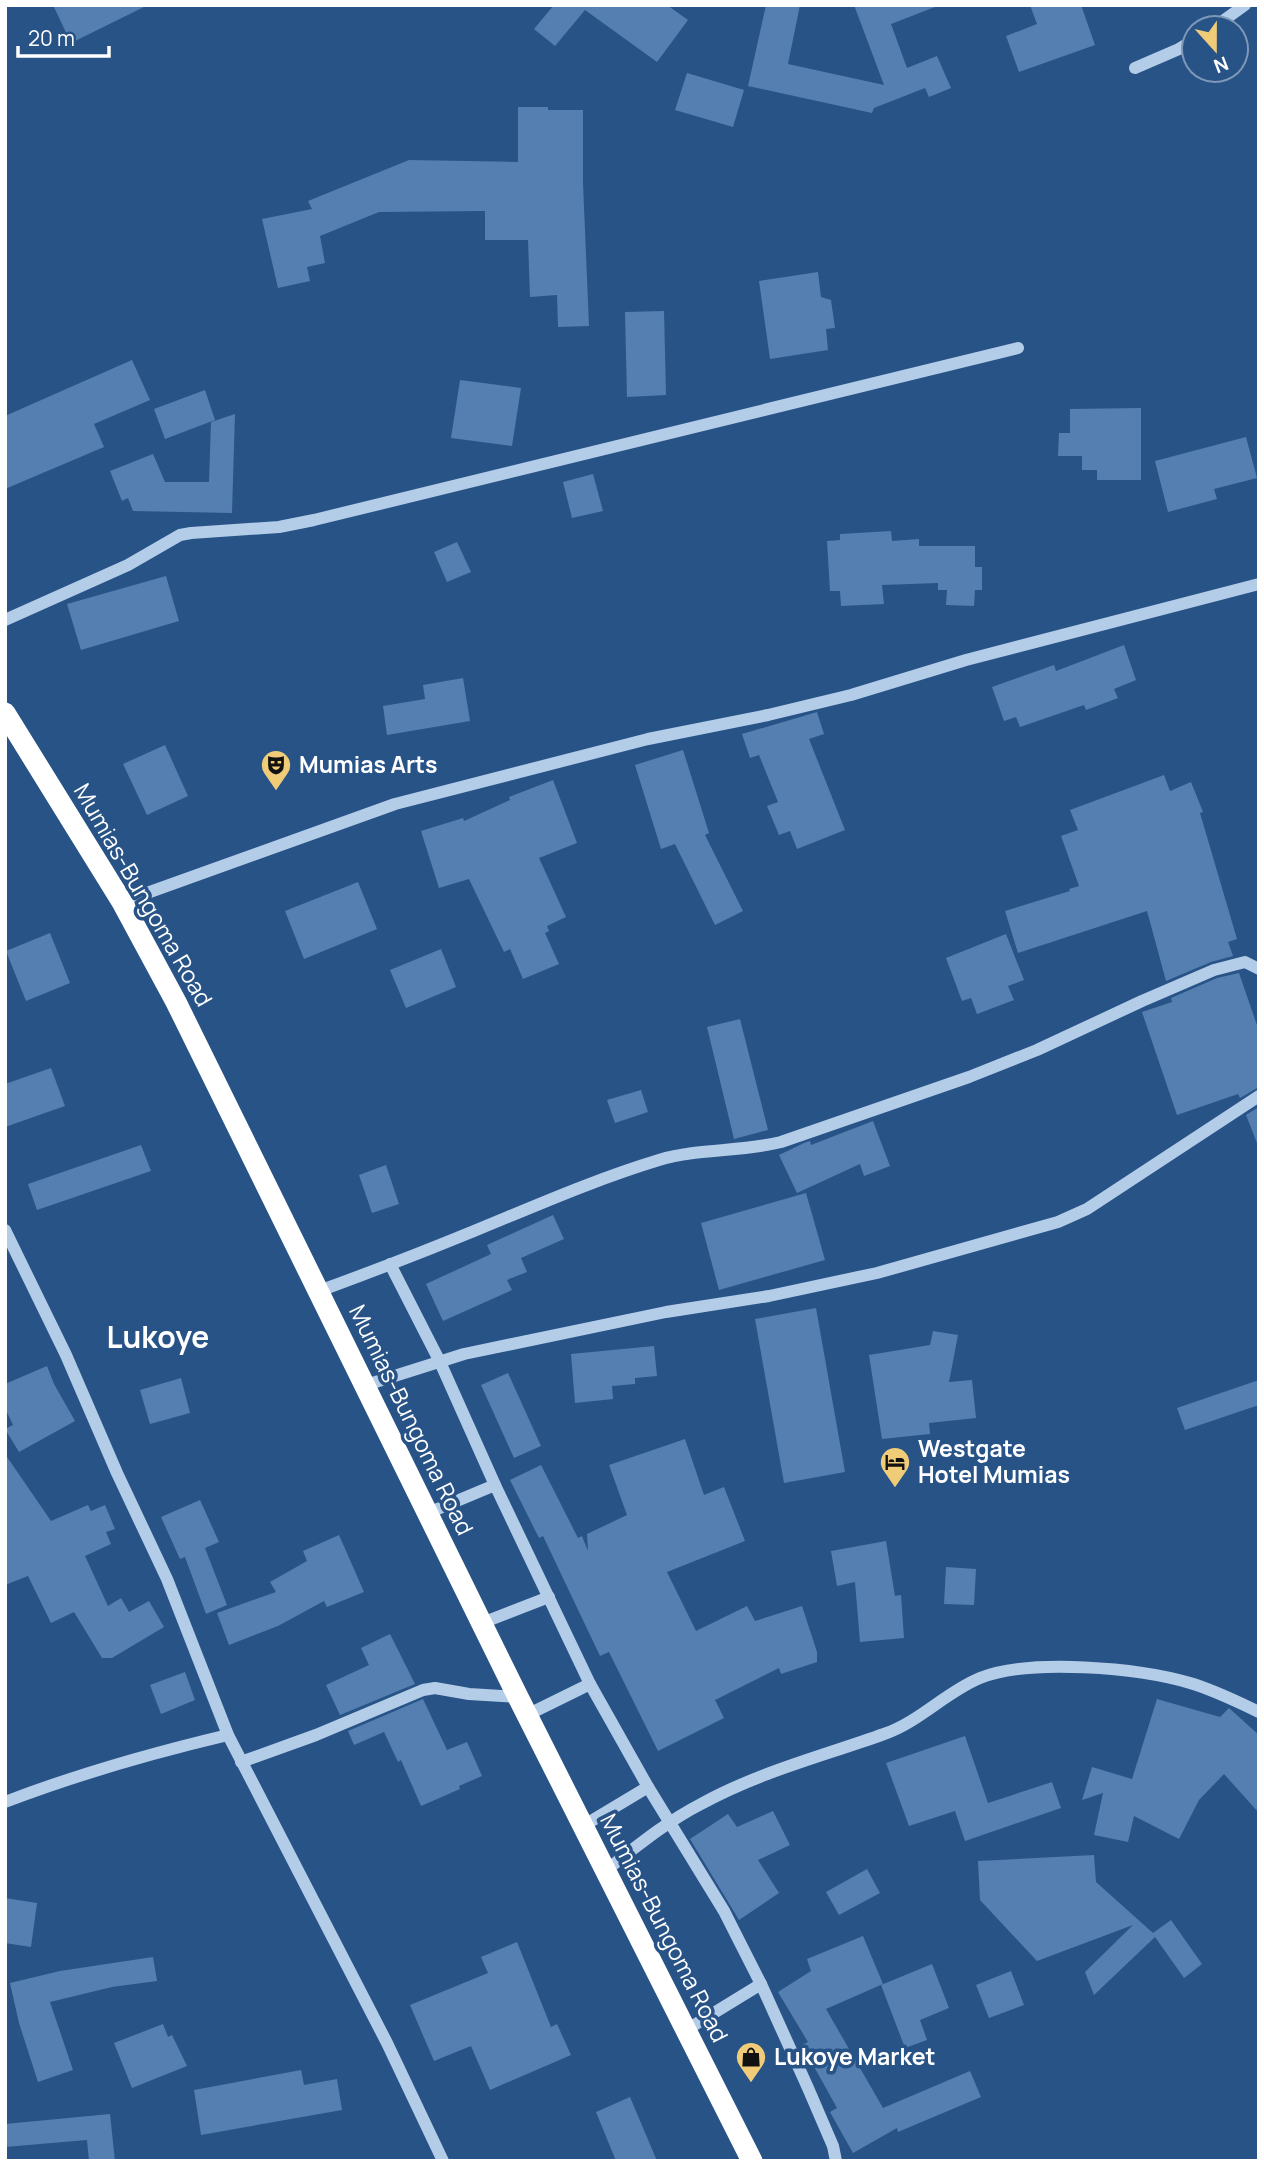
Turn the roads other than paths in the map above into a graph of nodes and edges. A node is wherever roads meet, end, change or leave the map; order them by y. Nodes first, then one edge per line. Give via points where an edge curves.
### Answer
1 (1180, 49) edge
2 (1135, 68) dead end
3 (1018, 348) dead end
4 (1259, 584) edge
5 (5, 620) edge
6 (5, 713) edge
7 (122, 902) junction
8 (1259, 969) edge
9 (1259, 1096) edge
10 (5, 1230) edge
11 (390, 1264) junction
12 (319, 1291) junction
13 (440, 1362) junction
14 (366, 1385) junction
15 (495, 1485) junction
16 (428, 1513) junction
17 (549, 1597) junction
18 (482, 1623) junction
19 (590, 1684) junction
20 (523, 1706) junction
21 (1259, 1712) edge
22 (228, 1735) junction
23 (241, 1762) junction
24 (648, 1787) junction
25 (5, 1802) edge
26 (669, 1823) junction
27 (583, 1826) junction
28 (605, 1871) junction
29 (761, 1984) junction
30 (686, 2030) junction
31 (443, 2161) edge
32 (752, 2161) edge
33 (836, 2161) edge

1 - 2 street
3 - 5 street via 314,520 191,533
4 - 7 street via 966,660 851,695 648,739 395,804
6 - 7 highway, Mumias-Bungoma Road
7 - 12 highway, Mumias-Bungoma Road
8 - 11 street via 1245,962 1214,970 969,1077 781,1142 662,1159
9 - 13 street via 1087,1209 1058,1222 877,1273 640,1317
10 - 22 street via 167,1579
11 - 12 street
11 - 13 street
12 - 14 highway, Mumias-Bungoma Road
13 - 14 street
13 - 15 street
14 - 16 highway, Mumias-Bungoma Road
15 - 16 street
15 - 17 street
16 - 18 highway, Mumias-Bungoma Road
17 - 18 street
17 - 19 street
18 - 20 highway, Mumias-Bungoma Road
19 - 20 street
19 - 24 street
20 - 23 street via 435,1688 423,1690
20 - 27 highway, Mumias-Bungoma Road
21 - 26 street via 1190,1683 1151,1674 1036,1667 1005,1671 957,1690 889,1732 754,1779
22 - 23 street
22 - 25 street via 151,1753
23 - 31 street
24 - 26 street
24 - 27 street
26 - 28 street
26 - 29 street
27 - 28 highway, Mumias-Bungoma Road
28 - 30 highway, Mumias-Bungoma Road
29 - 30 street
29 - 33 street
30 - 32 highway, Mumias-Bungoma Road

